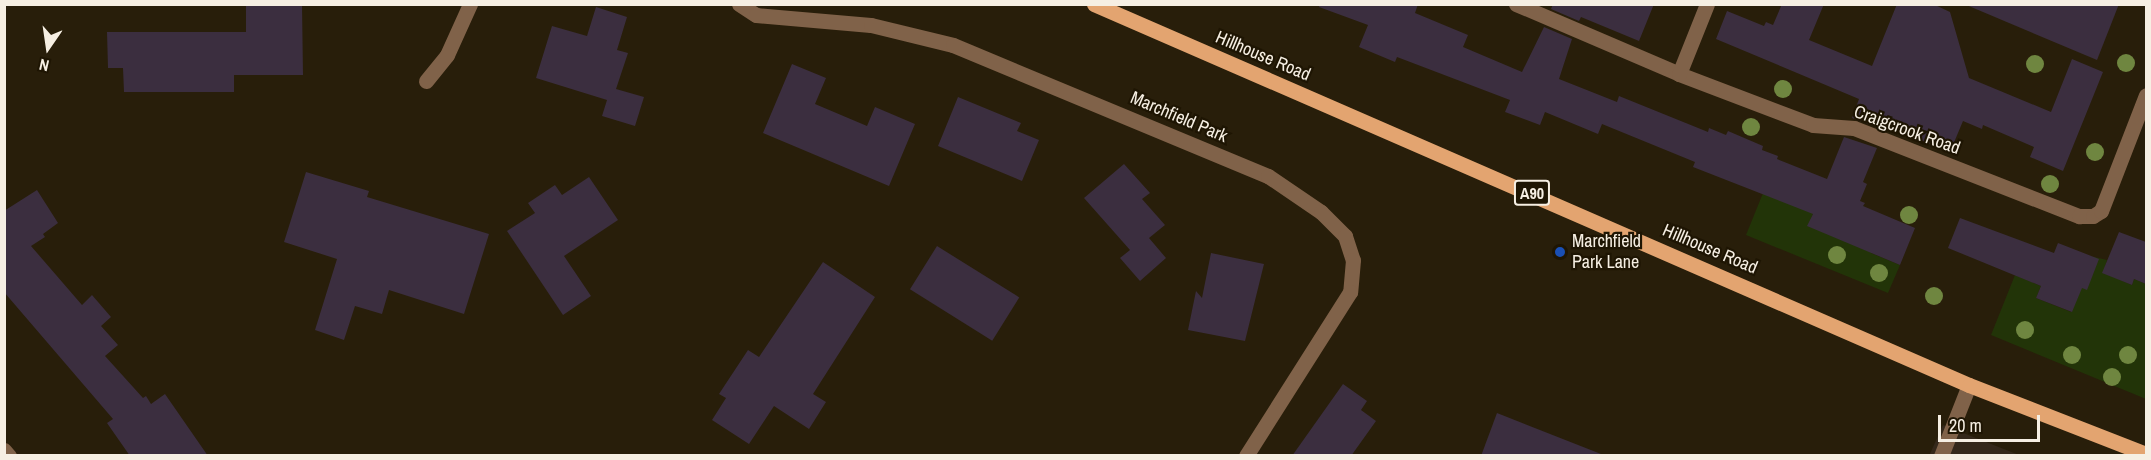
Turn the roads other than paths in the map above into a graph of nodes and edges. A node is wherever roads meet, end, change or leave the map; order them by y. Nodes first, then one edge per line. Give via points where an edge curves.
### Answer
1 (470, 4) edge
2 (739, 4) edge
3 (1094, 4) edge
4 (1516, 4) edge
5 (1707, 4) edge
6 (1679, 74) junction
7 (426, 81) dead end
8 (2146, 95) edge
9 (1969, 385) junction
10 (4, 450) edge
11 (2146, 454) edge
12 (9, 456) edge
13 (1246, 456) edge
14 (1941, 456) edge

1 - 7 street via 447,55
2 - 13 street, Marchfield Park via 756,15 871,25 953,45 1268,176 1321,212 1345,236 1353,260 1350,292
3 - 9 main road, Hillhouse Road / A90
4 - 6 street, Craigcrook Road
5 - 6 street
6 - 8 street, Craigcrook Road via 1813,125 1854,128 2084,217 2101,211
9 - 11 main road, Hillhouse Road / A90
9 - 14 street
10 - 12 street

